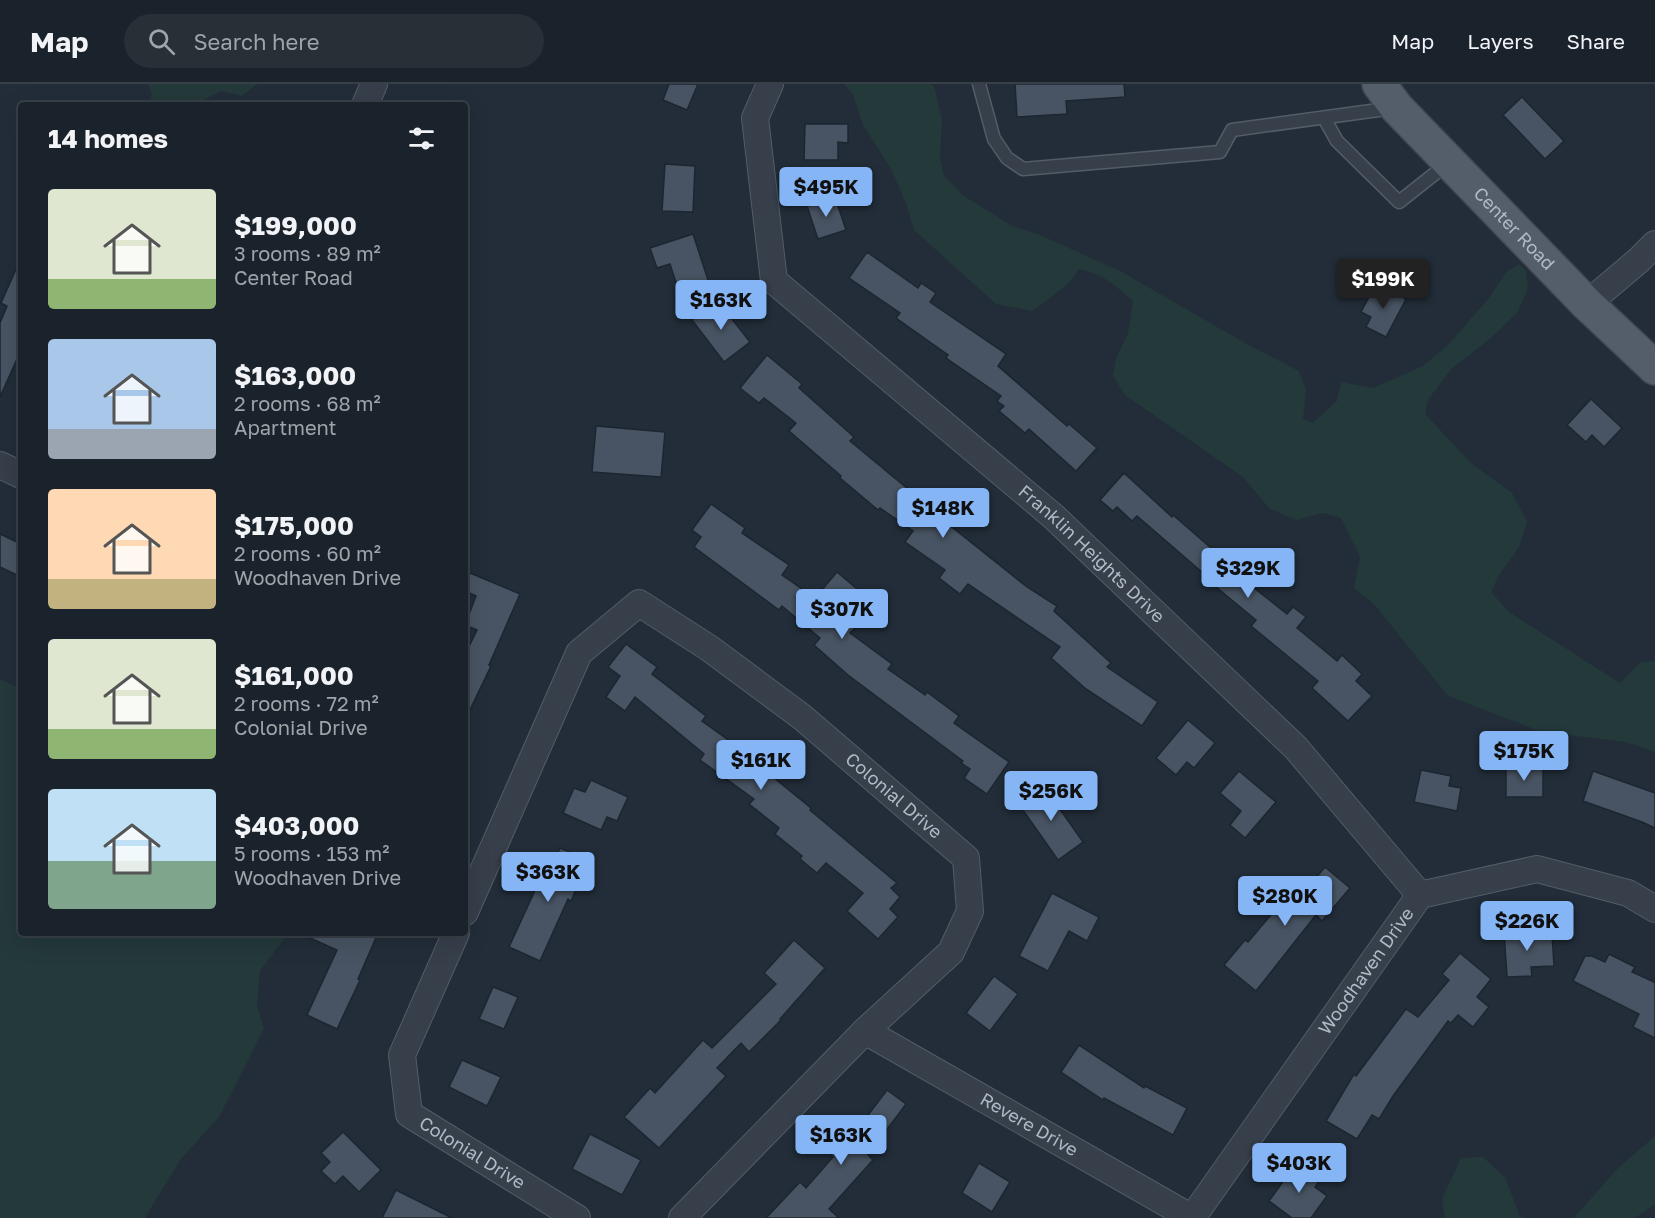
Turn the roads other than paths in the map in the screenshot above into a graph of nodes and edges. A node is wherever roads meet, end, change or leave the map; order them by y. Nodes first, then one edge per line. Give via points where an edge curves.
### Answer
1 (374, 84) edge
2 (770, 84) edge
3 (979, 84) edge
4 (1388, 96) edge
5 (366, 102) edge
6 (1324, 118) junction
7 (1449, 162) junction
8 (1655, 244) edge
9 (1587, 304) junction
10 (1655, 368) edge
11 (0, 465) edge
12 (18, 474) edge
13 (1420, 895) junction
14 (468, 905) edge
15 (1655, 909) edge
16 (455, 936) edge
17 (865, 1031) junction
18 (577, 1218) edge
19 (682, 1218) edge
20 (1192, 1218) edge

1 - 5 street
2 - 13 street, Franklin Heights Drive via 755,118 774,280 1063,525 1296,748
3 - 6 lane via 994,139 1007,158 1023,169 1220,152 1232,130
4 - 6 lane
4 - 7 main road, Center Road
6 - 7 lane via 1337,141 1399,202
7 - 9 main road, Center Road
8 - 9 street
9 - 10 main road, Center Road
11 - 12 street
13 - 15 street, Woodhaven Drive via 1537,869 1628,893
13 - 20 street, Woodhaven Drive
14 - 17 street, Colonial Drive via 579,653 639,603 710,648 802,717 966,858 970,911 951,952
16 - 18 street, Colonial Drive via 402,1054 409,1114
17 - 19 street, Colonial Drive
17 - 20 street, Revere Drive

